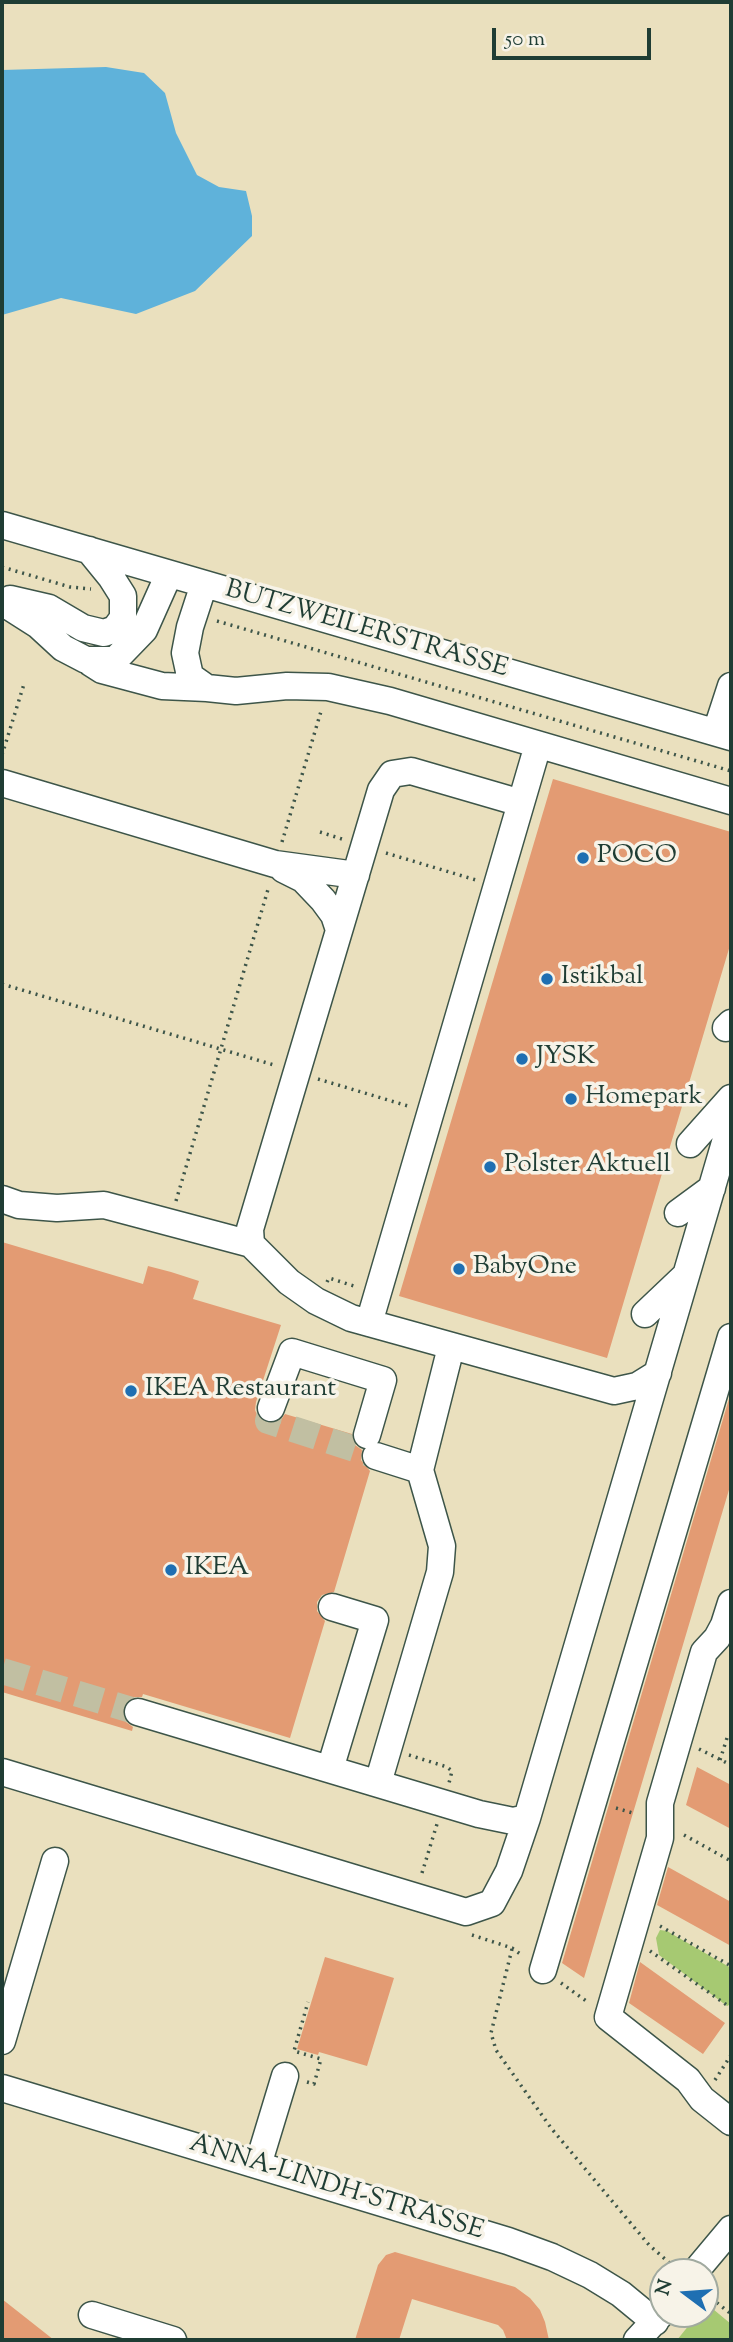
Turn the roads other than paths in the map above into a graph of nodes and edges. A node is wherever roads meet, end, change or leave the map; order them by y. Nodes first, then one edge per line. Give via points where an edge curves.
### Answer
1 (2, 524) edge
2 (89, 550) junction
3 (169, 574) junction
4 (204, 584) junction
5 (2, 599) edge
6 (86, 660) junction
7 (731, 686) edge
8 (207, 688) junction
9 (723, 735) edge
10 (538, 745) junction
11 (14, 787) edge
12 (731, 801) edge
13 (521, 803) junction
14 (275, 864) junction
15 (356, 875) junction
16 (339, 930) junction
17 (731, 1098) edge
18 (731, 1122) edge
19 (690, 1144) dead end
20 (712, 1188) junction
21 (2, 1199) edge
22 (678, 1213) dead end
23 (251, 1244) junction
24 (687, 1275) junction
25 (645, 1314) dead end
26 (369, 1323) junction
27 (731, 1337) edge
28 (451, 1347) junction
29 (658, 1373) junction
30 (614, 1391) junction
31 (271, 1408) dead end
32 (634, 1455) junction
33 (420, 1470) junction
34 (731, 1603) edge
35 (332, 1607) dead end
36 (138, 1712) tunnel mouth
37 (330, 1769) junction
38 (2, 1772) edge
39 (377, 1783) junction
40 (527, 1818) junction
41 (55, 1861) dead end
42 (542, 1970) road end
43 (2, 2041) edge
44 (285, 2076) road end
45 (2, 2088) edge
46 (731, 2122) edge
47 (258, 2165) junction
48 (731, 2229) edge
49 (707, 2258) edge
50 (92, 2315) dead end
51 (649, 2323) edge
52 (129, 2334) edge
53 (173, 2340) edge

1 - 2 street, BUTZWEILERSTRASSE
2 - 3 street, BUTZWEILERSTRASSE
2 - 5 street via 123,596 123,618 115,629 104,633 83,628 49,608
3 - 4 street, BUTZWEILERSTRASSE
3 - 6 street via 144,630 116,660
4 - 8 street via 184,653 190,676
4 - 9 street, BUTZWEILERSTRASSE
5 - 6 street via 63,648
6 - 8 street via 102,670 162,685
7 - 9 street
8 - 10 street via 328,687
10 - 12 street
10 - 13 street
11 - 14 street
13 - 15 street via 411,771 392,774 381,790
13 - 26 street
14 - 15 street
14 - 16 street via 303,879 334,915
15 - 16 street
16 - 23 street via 250,1229
17 - 19 street
18 - 20 street
20 - 22 street
20 - 24 street
21 - 23 street via 57,1208 104,1205
23 - 26 street via 289,1282 316,1301
24 - 25 street
24 - 29 street
26 - 28 street
27 - 42 street
28 - 30 street
28 - 33 street
29 - 30 street via 637,1387
29 - 32 street
30 - 32 street via 632,1416
31 - 33 street via 292,1352 383,1380 372,1446
32 - 40 street
33 - 39 street via 442,1546 440,1572
34 - 46 street via 717,1638 704,1652 676,1745 660,1803 660,1838 643,1938 608,2017 688,2080 702,2099
35 - 37 street via 375,1620
36 - 37 street
37 - 39 street
38 - 40 street via 466,1912 492,1903 509,1871
39 - 40 street via 479,1814 513,1821
41 - 43 street
44 - 47 street
45 - 47 street, ANNA-LINDH-STRASSE
47 - 51 street, ANNA-LINDH-STRASSE via 552,2257 621,2294
48 - 49 street
50 - 52 street
52 - 53 street

